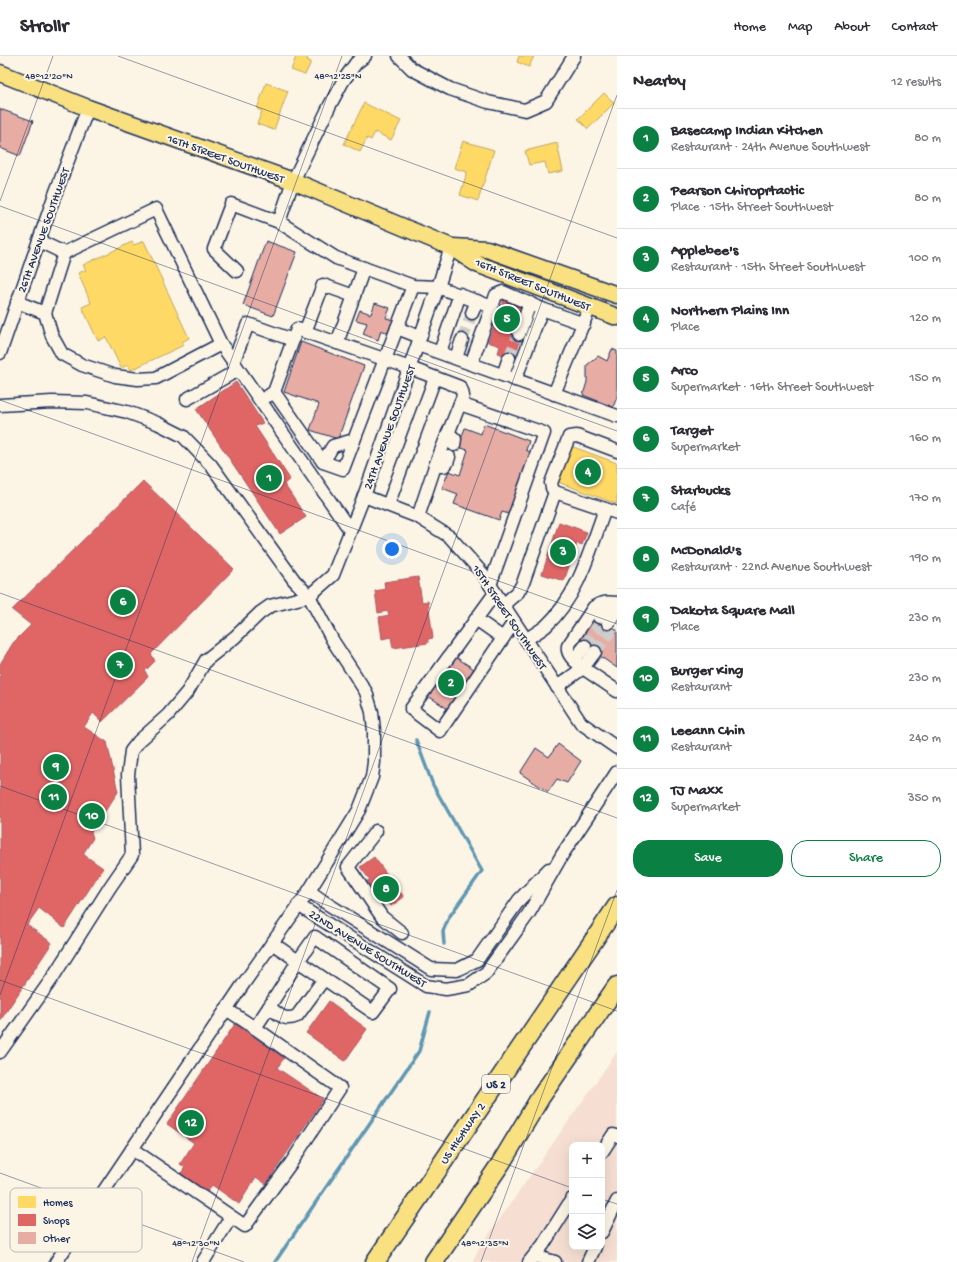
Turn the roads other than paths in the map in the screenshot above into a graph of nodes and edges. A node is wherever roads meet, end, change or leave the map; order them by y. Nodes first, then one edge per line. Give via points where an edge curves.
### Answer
1 (365, 56) edge
2 (399, 56) edge
3 (574, 56) edge
4 (0, 73) edge
5 (88, 108) junction
6 (293, 182) junction
7 (279, 222) junction
8 (39, 241) junction
9 (451, 247) junction
10 (64, 253) junction
11 (364, 268) junction
12 (237, 271) dead end
13 (413, 286) junction
14 (438, 287) junction
15 (460, 294) junction
16 (617, 295) edge
17 (354, 296) junction
18 (477, 300) junction
19 (17, 302) junction
20 (530, 303) junction
21 (492, 306) junction
22 (590, 307) junction
23 (542, 309) junction
24 (45, 313) junction
25 (472, 313) tunnel mouth
26 (617, 317) edge
27 (584, 324) junction
28 (397, 328) junction
29 (305, 332) junction
30 (519, 334) tunnel mouth
31 (293, 340) junction
32 (462, 340) tunnel mouth
33 (419, 341) junction
34 (337, 343) junction
35 (221, 344) junction
36 (440, 352) junction
37 (0, 353) edge
38 (456, 358) junction
39 (509, 358) tunnel mouth
40 (385, 360) junction
41 (471, 364) junction
42 (236, 366) junction
43 (410, 368) junction
44 (503, 375) junction
45 (435, 378) junction
46 (515, 380) junction
47 (274, 392) junction
48 (554, 394) junction
49 (187, 399) dead end
50 (261, 403) junction
51 (460, 404) junction
52 (0, 405) edge
53 (617, 416) edge
54 (448, 433) junction
55 (354, 440) junction
56 (454, 445) dead end
57 (617, 451) edge
58 (449, 457) dead end
59 (323, 462) junction
60 (435, 466) junction
61 (555, 492) junction
62 (364, 496) junction
63 (388, 505) junction
64 (605, 509) junction
65 (617, 513) edge
66 (418, 517) junction
67 (350, 530) junction
68 (492, 589) junction
69 (309, 596) junction
70 (617, 603) edge
71 (503, 605) junction
72 (617, 609) edge
73 (476, 619) junction
74 (608, 621) tunnel mouth
75 (514, 622) junction
76 (503, 638) junction
77 (526, 640) junction
78 (576, 662) junction
79 (557, 688) junction
80 (617, 692) edge
81 (617, 748) edge
82 (617, 772) edge
83 (376, 831) dead end
84 (562, 855) junction
85 (309, 891) junction
86 (298, 905) junction
87 (617, 906) edge
88 (402, 933) dead end
89 (272, 943) junction
90 (298, 961) junction
91 (324, 979) junction
92 (617, 986) edge
93 (617, 1005) edge
94 (269, 1007) junction
95 (226, 1009) junction
96 (255, 1028) junction
97 (0, 1052) edge
98 (540, 1098) junction
99 (616, 1134) edge
100 (605, 1148) edge
101 (132, 1149) junction
102 (106, 1188) edge
103 (617, 1202) edge
104 (569, 1204) edge
105 (232, 1218) junction
106 (605, 1226) edge
107 (594, 1250) edge
108 (63, 1252) edge
109 (532, 1259) edge
110 (56, 1262) edge
111 (203, 1262) edge
112 (375, 1262) edge
113 (434, 1262) edge
114 (555, 1262) edge
115 (588, 1262) edge

1 - 6 street via 356,63 343,81
2 - 3 street via 412,69 450,89 488,102 525,110 546,101
4 - 5 main road, 16TH STREET SOUTHWEST
5 - 6 main road, 16TH STREET SOUTHWEST
5 - 8 street, 26TH AVENUE SOUTHWEST
6 - 7 street
6 - 9 main road, 16TH STREET SOUTHWEST
7 - 11 street via 336,258
7 - 12 street via 231,204 214,249
8 - 10 street
8 - 19 street, 26TH AVENUE SOUTHWEST
9 - 14 street, 24TH AVENUE SOUTHWEST
9 - 16 main road, 16TH STREET SOUTHWEST via 487,249
9 - 22 main road, 16TH STREET SOUTHWEST via 477,264
10 - 24 street
10 - 35 street via 156,209
11 - 13 street
11 - 17 street
13 - 14 street
13 - 28 street
14 - 15 street
14 - 33 street, 24TH AVENUE SOUTHWEST
15 - 18 street
15 - 36 street
17 - 29 street via 323,285
17 - 34 street
18 - 21 street
18 - 25 street
19 - 24 street
19 - 37 street, 26TH AVENUE SOUTHWEST
20 - 21 street via 502,292 496,295
20 - 23 street
20 - 30 street
21 - 41 street
22 - 26 main road, 16TH STREET SOUTHWEST
22 - 27 street
23 - 27 street
23 - 46 street
24 - 35 street via 52,336 62,354 82,365 115,376 156,378
27 - 48 street
28 - 33 street
28 - 40 street
29 - 31 street via 297,329
29 - 34 street
31 - 42 street via 248,324
31 - 47 street
32 - 38 street
33 - 36 street
33 - 43 street, 24TH AVENUE SOUTHWEST
34 - 40 street
35 - 42 street
36 - 38 street
38 - 41 street
39 - 44 street
40 - 43 street
40 - 55 street
41 - 44 street
42 - 49 street
42 - 50 street
43 - 45 street
43 - 62 street, 24TH AVENUE SOUTHWEST
44 - 46 street
45 - 51 street via 460,387 463,396
45 - 63 street
46 - 48 street
47 - 50 street
47 - 59 street
48 - 53 street
50 - 67 street
51 - 54 street
51 - 68 street via 544,433
52 - 69 street via 87,403 157,422 183,436 211,465 294,580
54 - 56 street via 455,439
54 - 60 street
55 - 59 street via 333,446
55 - 59 street via 343,469
57 - 61 street via 577,436 569,437 551,483
58 - 60 street via 444,466
60 - 66 street
61 - 64 street
61 - 71 street via 523,583 518,592
62 - 63 street, 15TH STREET SOUTHWEST
62 - 67 street, 24TH AVENUE SOUTHWEST
63 - 66 street, 15TH STREET SOUTHWEST
64 - 65 street
64 - 77 street via 578,581 565,604 546,626
66 - 68 street, 15TH STREET SOUTHWEST via 450,537 482,573
67 - 69 street, 24TH AVENUE SOUTHWEST via 333,575
68 - 71 street, 15TH STREET SOUTHWEST
68 - 73 street
69 - 85 street via 333,641 366,692 372,712 374,762 372,776 359,810
69 - 97 street via 270,606 206,660 188,691 168,715 131,751 128,776 132,855 51,980
70 - 78 street via 601,603 594,607 568,646 568,654
71 - 75 street, 15TH STREET SOUTHWEST
72 - 74 street
73 - 76 street
73 - 76 street via 411,709 440,731
75 - 76 street
75 - 77 street, 15TH STREET SOUTHWEST
77 - 79 street, 15TH STREET SOUTHWEST
78 - 78 street via 588,647
78 - 79 street
78 - 80 street
79 - 81 street, 15TH STREET SOUTHWEST via 581,723
82 - 84 street, 22ND AVENUE SOUTHWEST
83 - 88 street via 348,867 382,917
84 - 85 street, 22ND AVENUE SOUTHWEST via 519,900 477,960 457,970 431,969
84 - 86 street, 22ND AVENUE SOUTHWEST via 529,913 495,961 486,973 469,984 446,988 426,986
85 - 86 street
86 - 89 street
87 - 112 highway, US HIGHWAY 2 / US 2
89 - 90 street
89 - 95 street
90 - 91 street
90 - 91 street via 315,937 390,989 373,1012
90 - 94 street
91 - 94 street via 297,1016 291,1019 284,1018
92 - 98 highway
93 - 98 highway
94 - 96 street
95 - 96 street
95 - 101 street
96 - 105 street via 340,1088 291,1163 245,1226
98 - 113 highway via 501,1163
99 - 100 street
101 - 102 street
101 - 105 street
103 - 106 street
104 - 109 street
105 - 111 street
107 - 115 street
108 - 110 street
109 - 114 street

